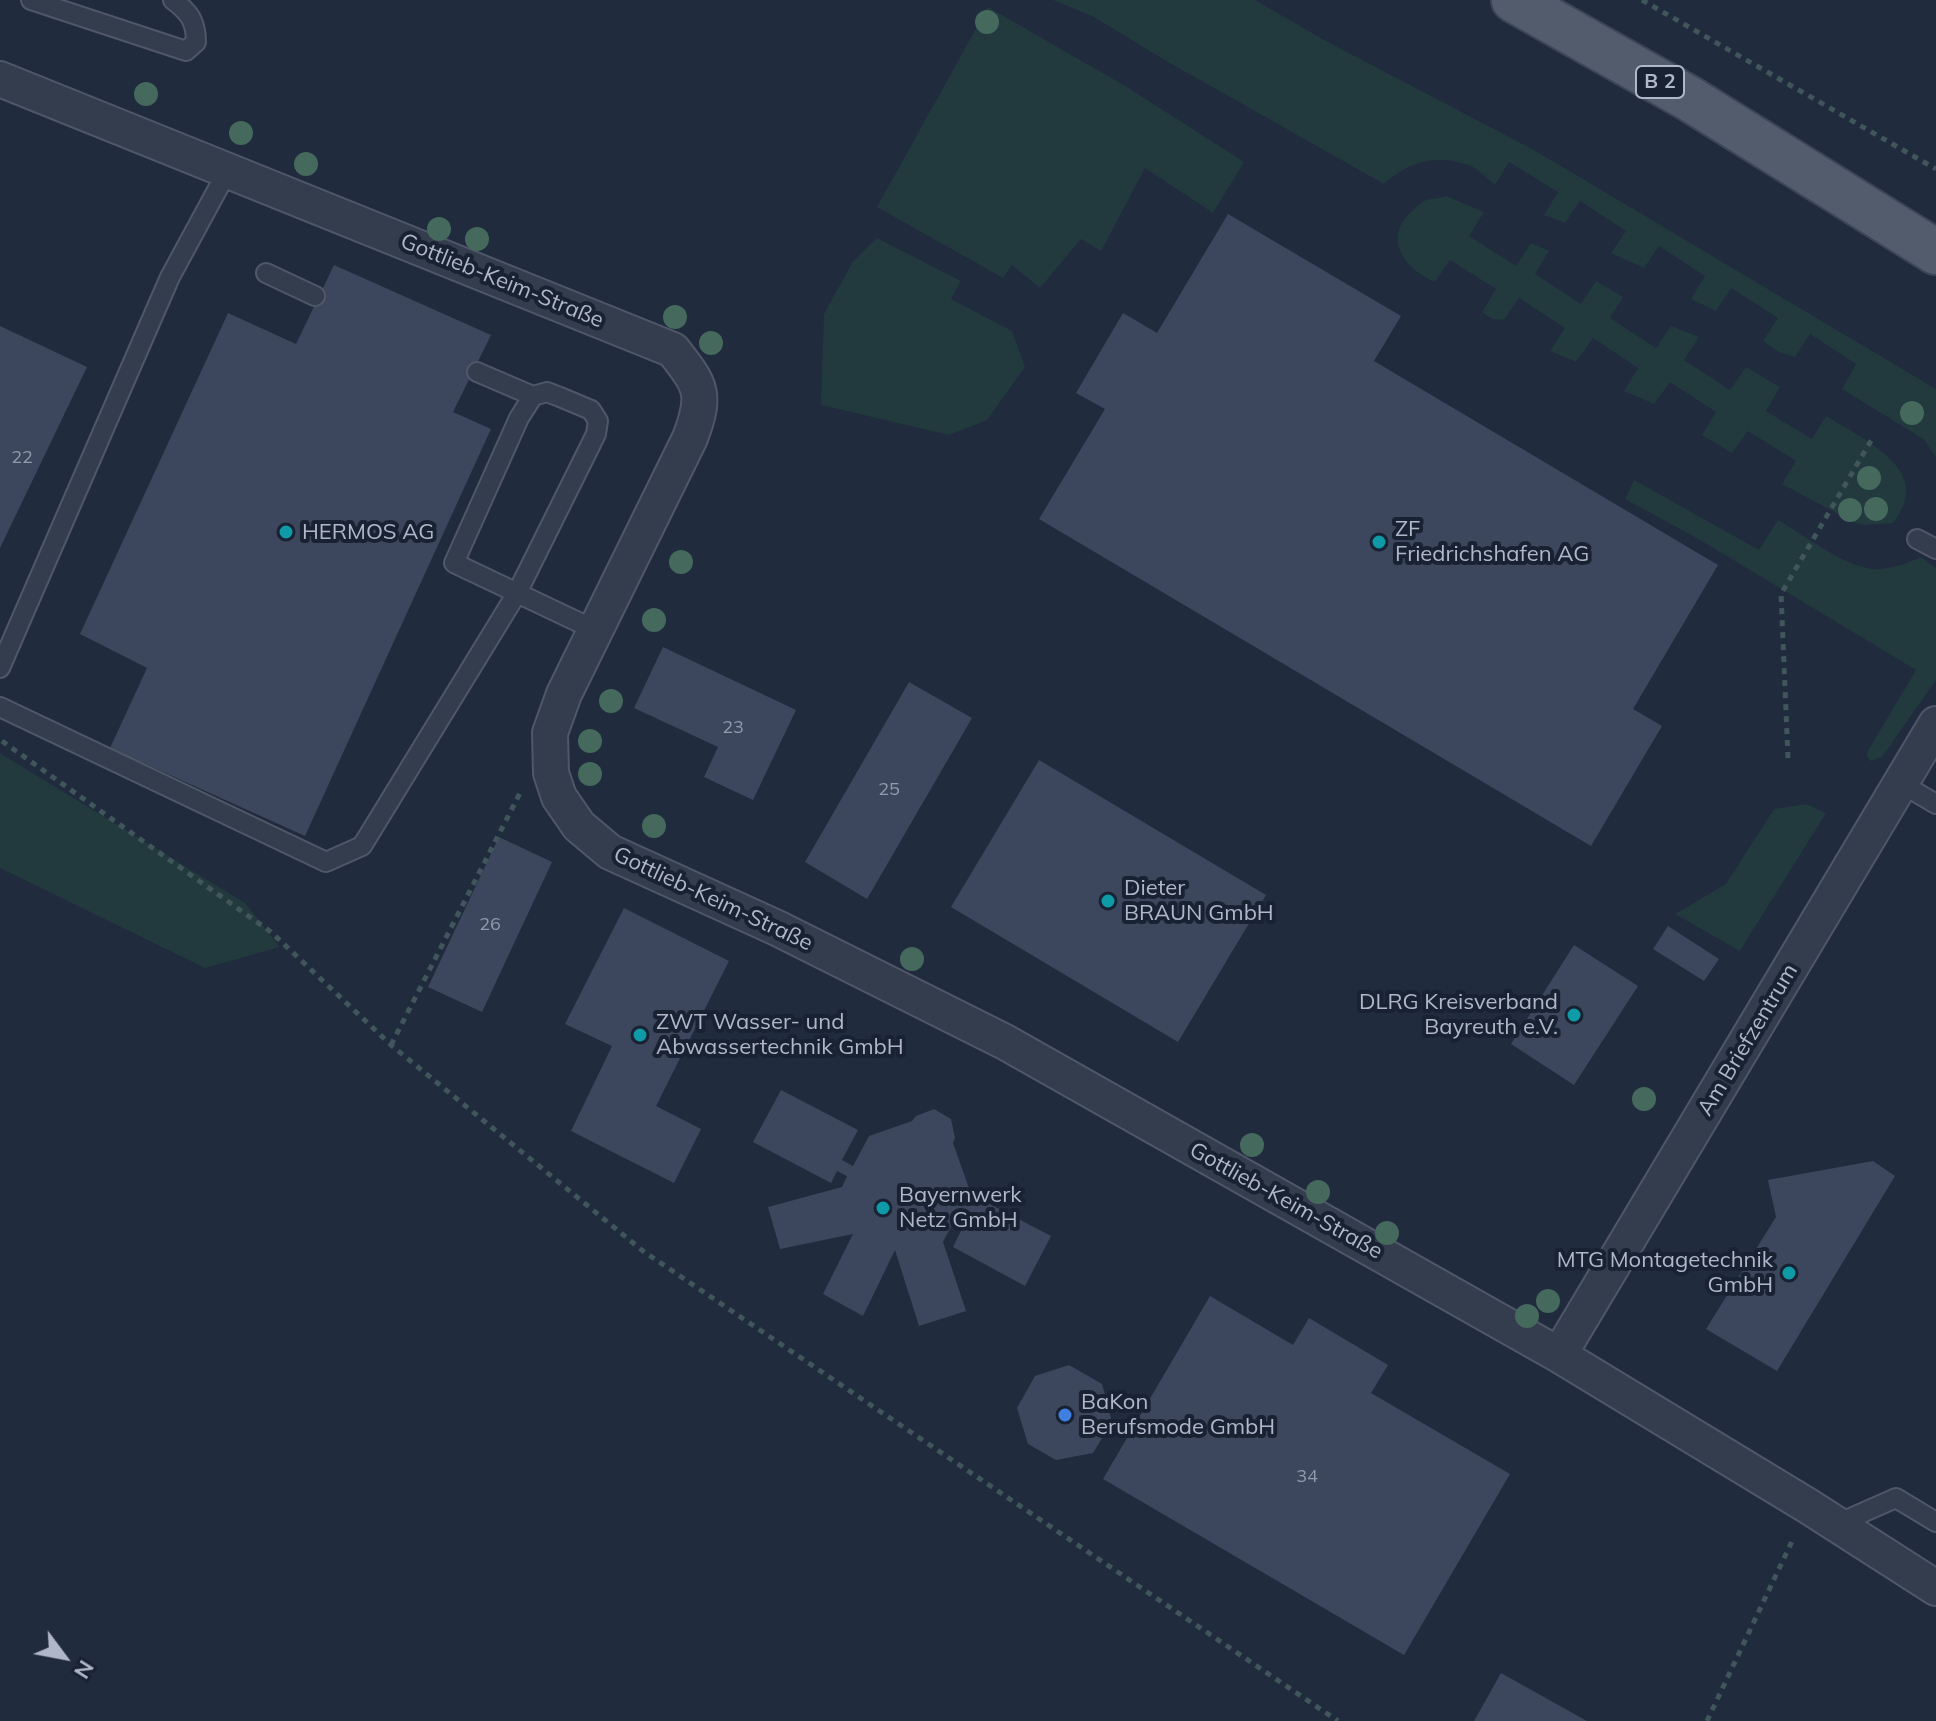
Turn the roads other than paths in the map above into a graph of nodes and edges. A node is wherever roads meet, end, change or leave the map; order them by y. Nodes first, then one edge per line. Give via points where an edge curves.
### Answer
1 (31, 0) edge
2 (173, 0) edge
3 (1514, 0) edge
4 (0, 79) edge
5 (228, 170) junction
6 (1936, 252) edge
7 (266, 273) dead end
8 (315, 296) dead end
9 (477, 372) dead end
10 (533, 396) junction
11 (1917, 539) dead end
12 (1936, 549) edge
13 (517, 593) junction
14 (595, 630) junction
15 (0, 668) edge
16 (0, 707) edge
17 (1936, 724) edge
18 (1902, 784) junction
19 (1936, 804) edge
20 (1559, 1355) junction
21 (1936, 1522) edge
22 (1837, 1524) junction
23 (1936, 1588) edge

1 - 2 lane via 186,51 196,42 196,29 189,12
3 - 6 main road, B 2 via 1690,99
4 - 5 street, Gottlieb-Keim-Straße
5 - 14 street, Gottlieb-Keim-Straße via 673,350 697,381 701,409
5 - 15 lane via 170,277
7 - 8 lane
9 - 10 lane
10 - 13 lane via 454,563
10 - 13 lane via 547,392 591,410 598,421
11 - 12 lane
13 - 14 lane
13 - 16 lane via 362,846 326,862
14 - 20 street, Gottlieb-Keim-Straße via 550,733 551,773 559,797 579,826 610,852 1005,1042
17 - 18 street, Am Briefzentrum
18 - 19 lane
18 - 20 street, Am Briefzentrum
20 - 22 street, Gottlieb-Keim-Straße
21 - 22 lane via 1896,1498
22 - 23 street, Gottlieb-Keim-Straße

